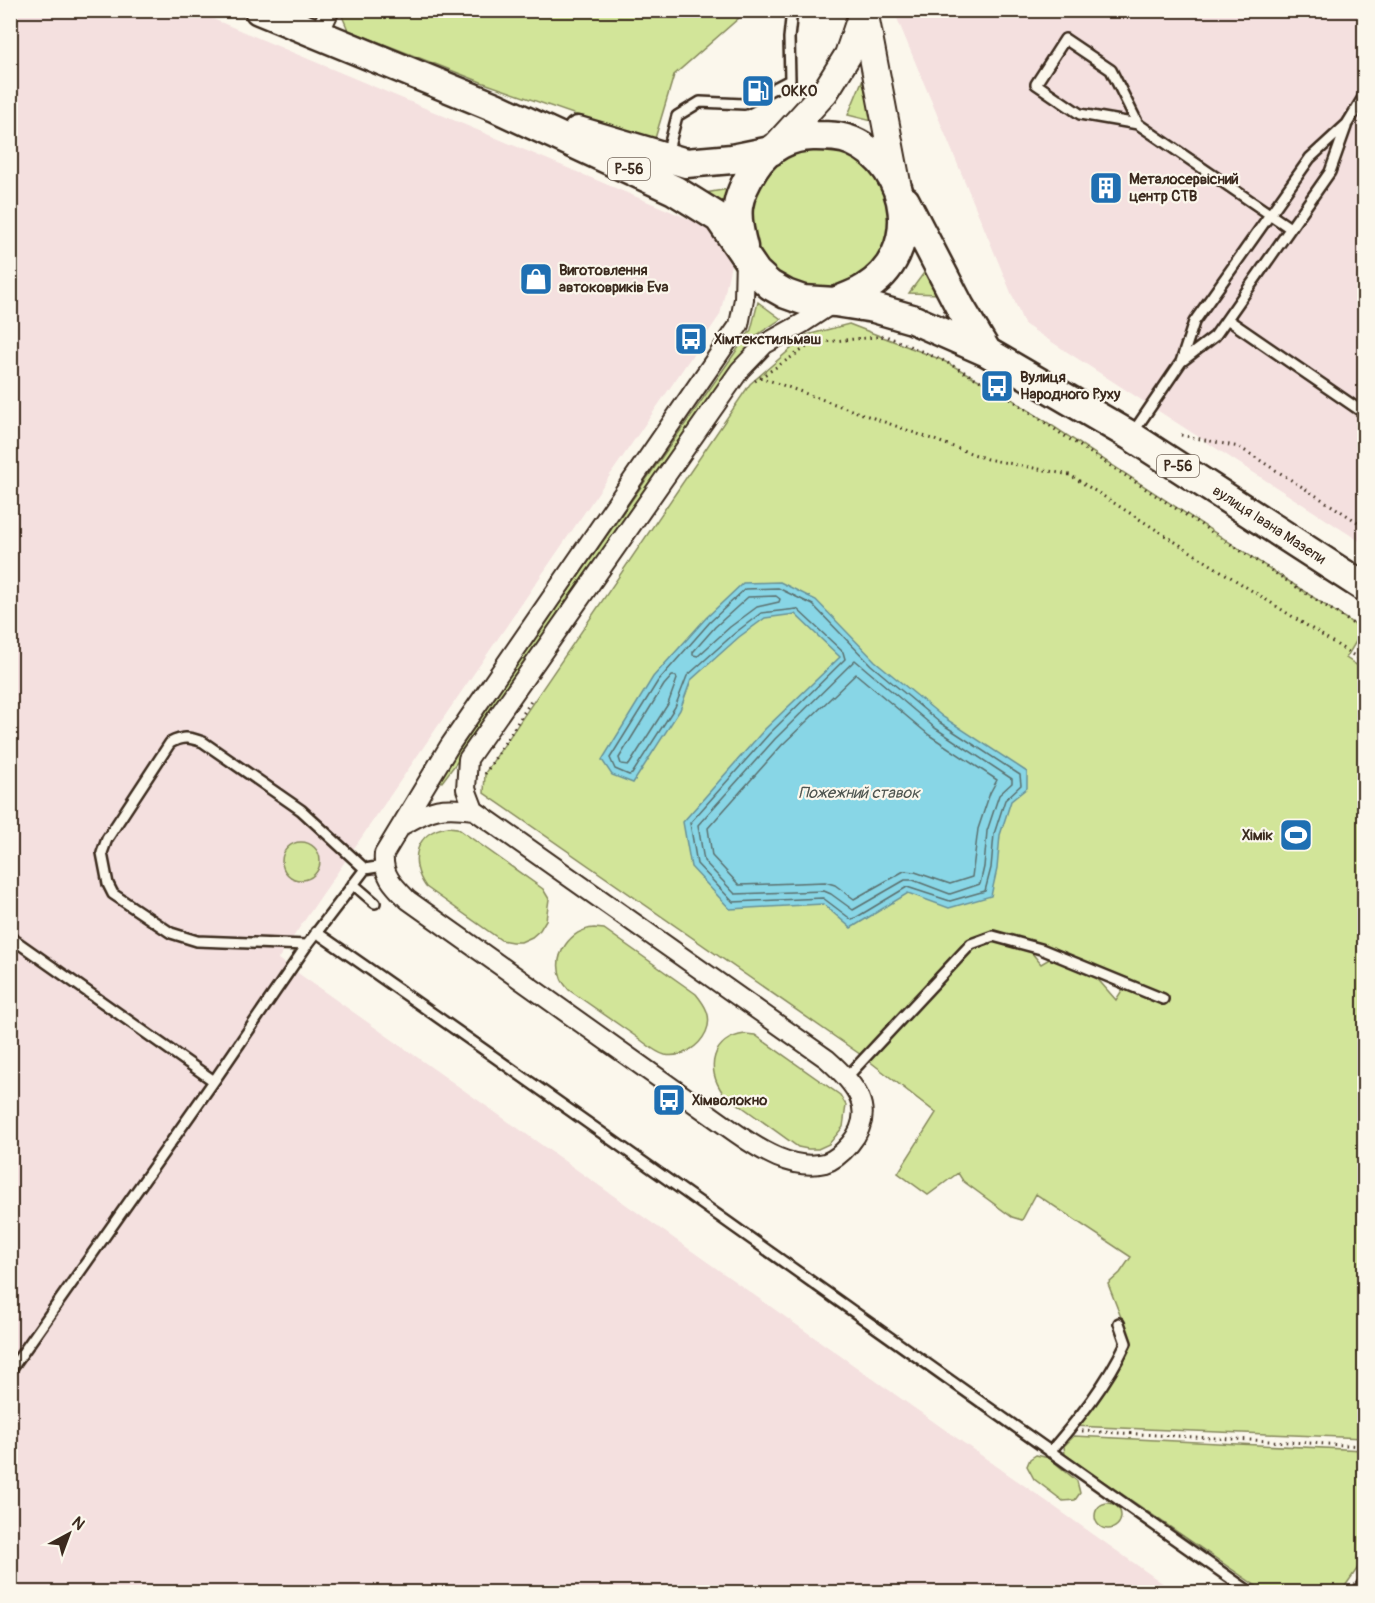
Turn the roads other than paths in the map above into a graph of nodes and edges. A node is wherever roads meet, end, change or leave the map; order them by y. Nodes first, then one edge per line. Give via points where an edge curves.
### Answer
1 (259, 10) edge
2 (792, 10) edge
3 (864, 10) edge
4 (324, 23) edge
5 (1365, 96) edge
6 (495, 108) junction
7 (1138, 124) junction
8 (1347, 124) junction
9 (771, 151) junction
10 (667, 157) junction
11 (898, 188) junction
12 (1270, 214) junction
13 (1290, 228) junction
14 (745, 255) junction
15 (835, 302) junction
16 (1227, 319) junction
17 (987, 352) junction
18 (1181, 362) junction
19 (1365, 414) edge
20 (1131, 436) junction
21 (1365, 587) edge
22 (474, 810) junction
23 (402, 825) junction
24 (374, 867) junction
25 (353, 884) junction
26 (375, 903) dead end
27 (316, 932) junction
28 (10, 937) edge
29 (307, 945) junction
30 (1163, 999) dead end
31 (847, 1077) junction
32 (214, 1081) junction
33 (1119, 1323) dead end
34 (10, 1371) edge
35 (1050, 1452) junction
36 (1365, 1582) edge
37 (1250, 1593) edge
38 (1357, 1593) edge

1 - 4 main road, Р-56
2 - 10 lane via 790,80 744,104 700,102 677,116
3 - 9 main road via 848,55 825,92
3 - 11 main road
4 - 6 main road, Р-56
5 - 8 lane
6 - 10 main road, Р-56
6 - 14 main road, Р-56 via 674,190 719,218
7 - 7 lane via 1080,114 1036,84 1065,39 1111,70
7 - 12 lane
8 - 12 lane via 1310,158
8 - 13 lane via 1330,172
9 - 10 main road, Р-56 via 686,163
9 - 11 main road, Р-56 via 790,139 807,136 851,140 883,164
9 - 14 main road via 758,162 742,187 737,205 737,225
11 - 15 main road via 904,223 898,253 865,289
11 - 17 main road, вулиця Івана Мазепи / Р-56
12 - 13 lane
12 - 18 lane via 1194,322
13 - 16 lane
14 - 15 main road, Р-56 via 763,278 786,294 803,300
14 - 23 street via 739,325 450,745
15 - 17 main road, вулиця Івана Мазепи / Р-56 via 912,319
15 - 22 street via 765,344 740,370 468,759 466,789
16 - 18 lane via 1215,336
16 - 19 lane
17 - 20 main road, вулиця Івана Мазепи / Р-56
18 - 20 lane
20 - 21 main road, вулиця Івана Мазепи / Р-56
22 - 23 street via 429,810
22 - 31 street
23 - 24 street
24 - 25 lane
24 - 29 lane via 203,742 180,737 170,743 107,839 102,853 113,894 171,933 197,941
24 - 31 street via 408,900 761,1150 806,1163 825,1163 843,1152 862,1122 858,1091
25 - 26 lane
25 - 27 lane
27 - 29 lane
27 - 35 lane
28 - 32 lane
29 - 32 lane
30 - 31 lane via 1041,949 993,936 971,944
32 - 34 lane
33 - 35 lane via 1126,1343 1113,1370
35 - 37 lane
36 - 38 lane

